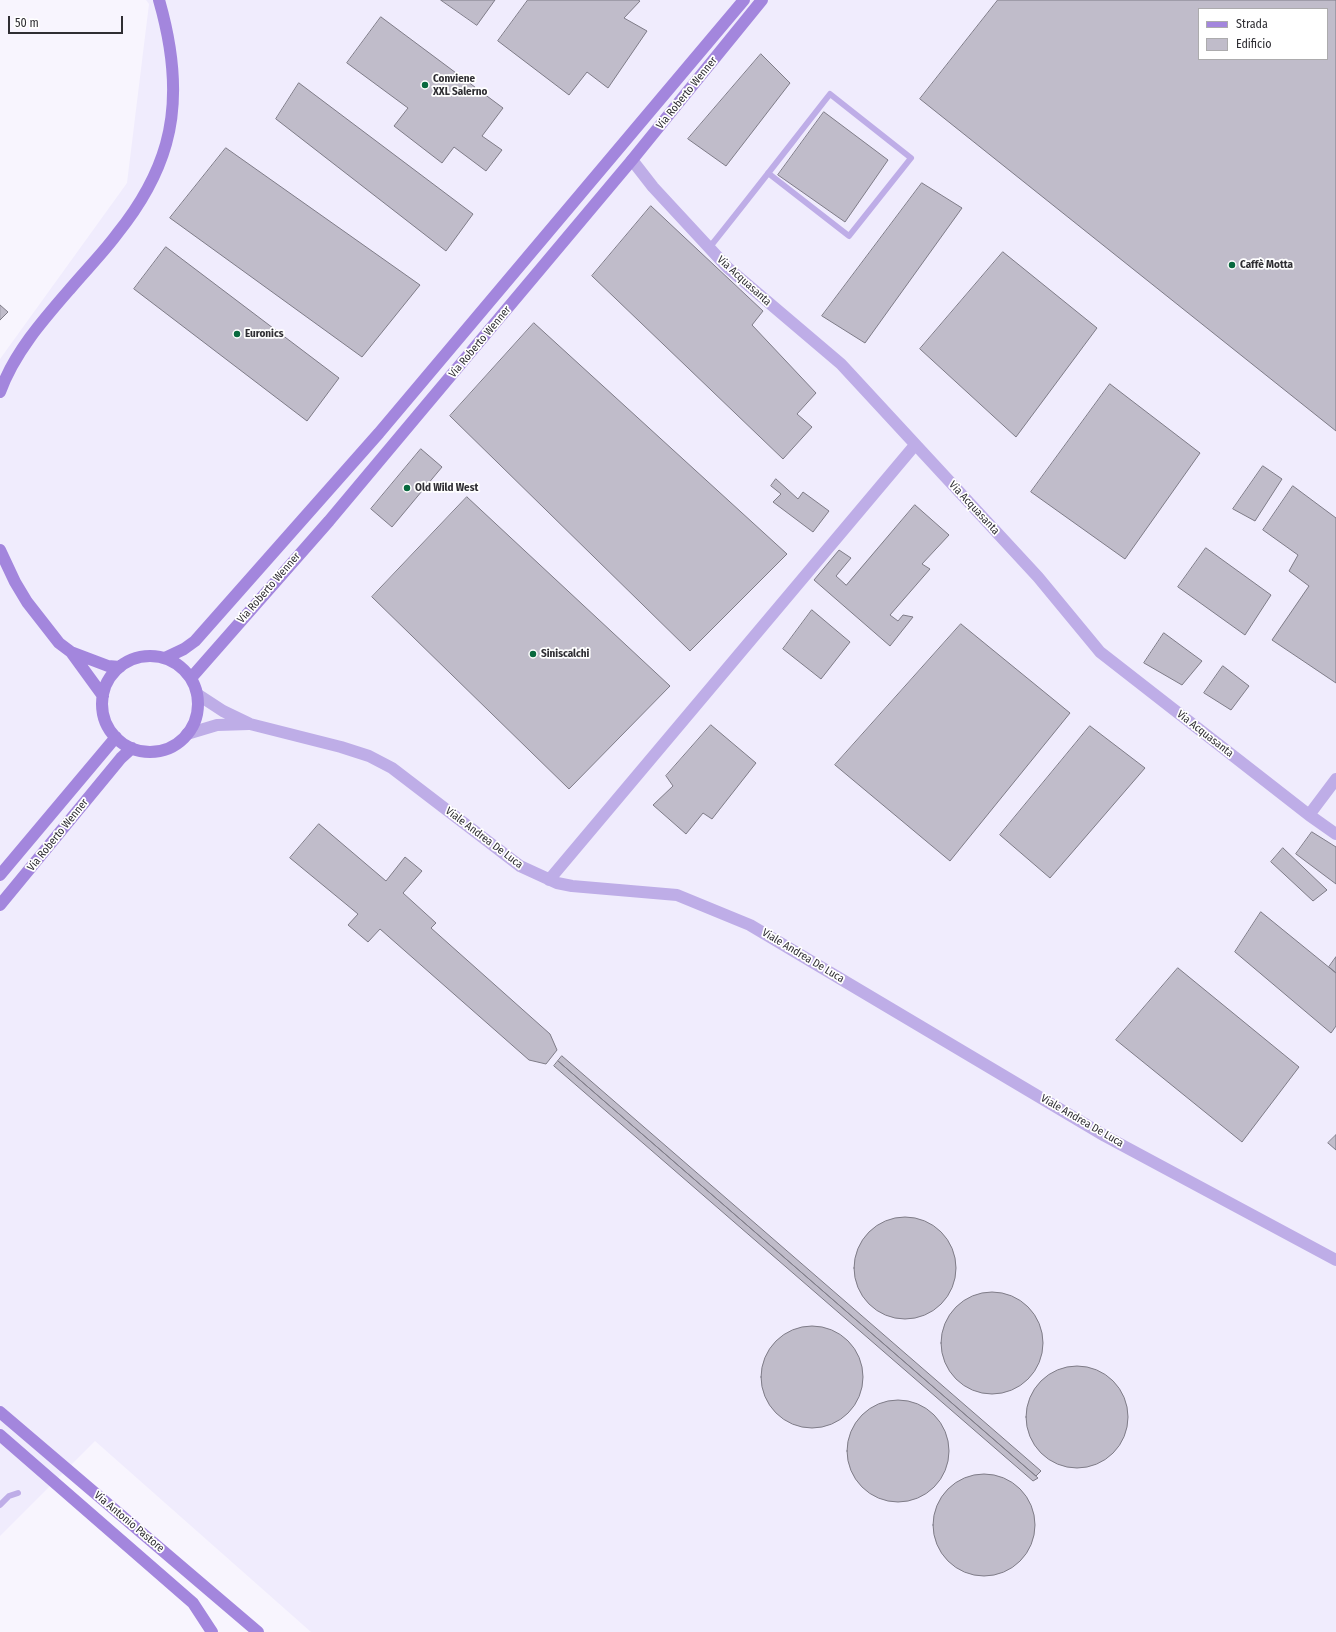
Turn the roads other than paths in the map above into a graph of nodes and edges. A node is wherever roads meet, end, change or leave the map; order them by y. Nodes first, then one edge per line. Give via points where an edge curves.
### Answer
1 (159, 0) edge
2 (744, 0) edge
3 (762, 0) edge
4 (632, 160) junction
5 (768, 173) junction
6 (709, 248) junction
7 (0, 392) edge
8 (915, 445) junction
9 (0, 550) edge
10 (71, 652) junction
11 (165, 658) junction
12 (120, 667) junction
13 (191, 678) junction
14 (197, 694) junction
15 (103, 696) junction
16 (250, 724) junction
17 (188, 734) junction
18 (116, 737) junction
19 (132, 748) junction
20 (1336, 779) edge
21 (1309, 815) junction
22 (1336, 834) edge
23 (0, 876) edge
24 (549, 880) junction
25 (0, 905) edge
26 (1336, 1260) edge
27 (0, 1412) edge
28 (0, 1435) edge
29 (18, 1493) dead end
30 (0, 1505) edge
31 (212, 1632) edge
32 (258, 1632) edge

1 - 7 main road via 168,36 172,100 166,143 159,164 148,187 118,234 45,318 9,372
2 - 11 main road, Via Roberto Wenner via 379,433 195,641
3 - 4 main road, Via Roberto Wenner
4 - 6 street, Via Acquasanta
4 - 13 main road, Via Roberto Wenner via 329,521
5 - 5 lane via 830,94 911,158 849,236
5 - 6 lane
6 - 8 street, Via Acquasanta via 728,268 841,364
8 - 21 street, Via Acquasanta via 1038,577 1100,652
8 - 24 street
9 - 10 main road via 27,602 59,643
10 - 12 main road via 108,666
10 - 15 main road
11 - 12 main road via 146,656
11 - 13 main road via 180,666
12 - 15 main road via 108,682
13 - 14 main road
14 - 16 street
14 - 17 main road via 198,711
15 - 18 main road via 105,718
16 - 17 street via 216,725
16 - 24 street, Viale Andrea De Luca via 369,756 392,768 514,862
17 - 19 main road via 166,749 149,752
18 - 19 main road
18 - 23 main road, Via Roberto Wenner
19 - 25 main road, Via Roberto Wenner
20 - 21 street
21 - 22 street, Via Acquasanta
24 - 26 street, Viale Andrea De Luca via 572,886 677,895 750,924 1105,1136
27 - 32 main road, Via Antonio Pastore
28 - 31 main road, Via Antonio Pastore via 193,1603
29 - 30 lane via 9,1496

